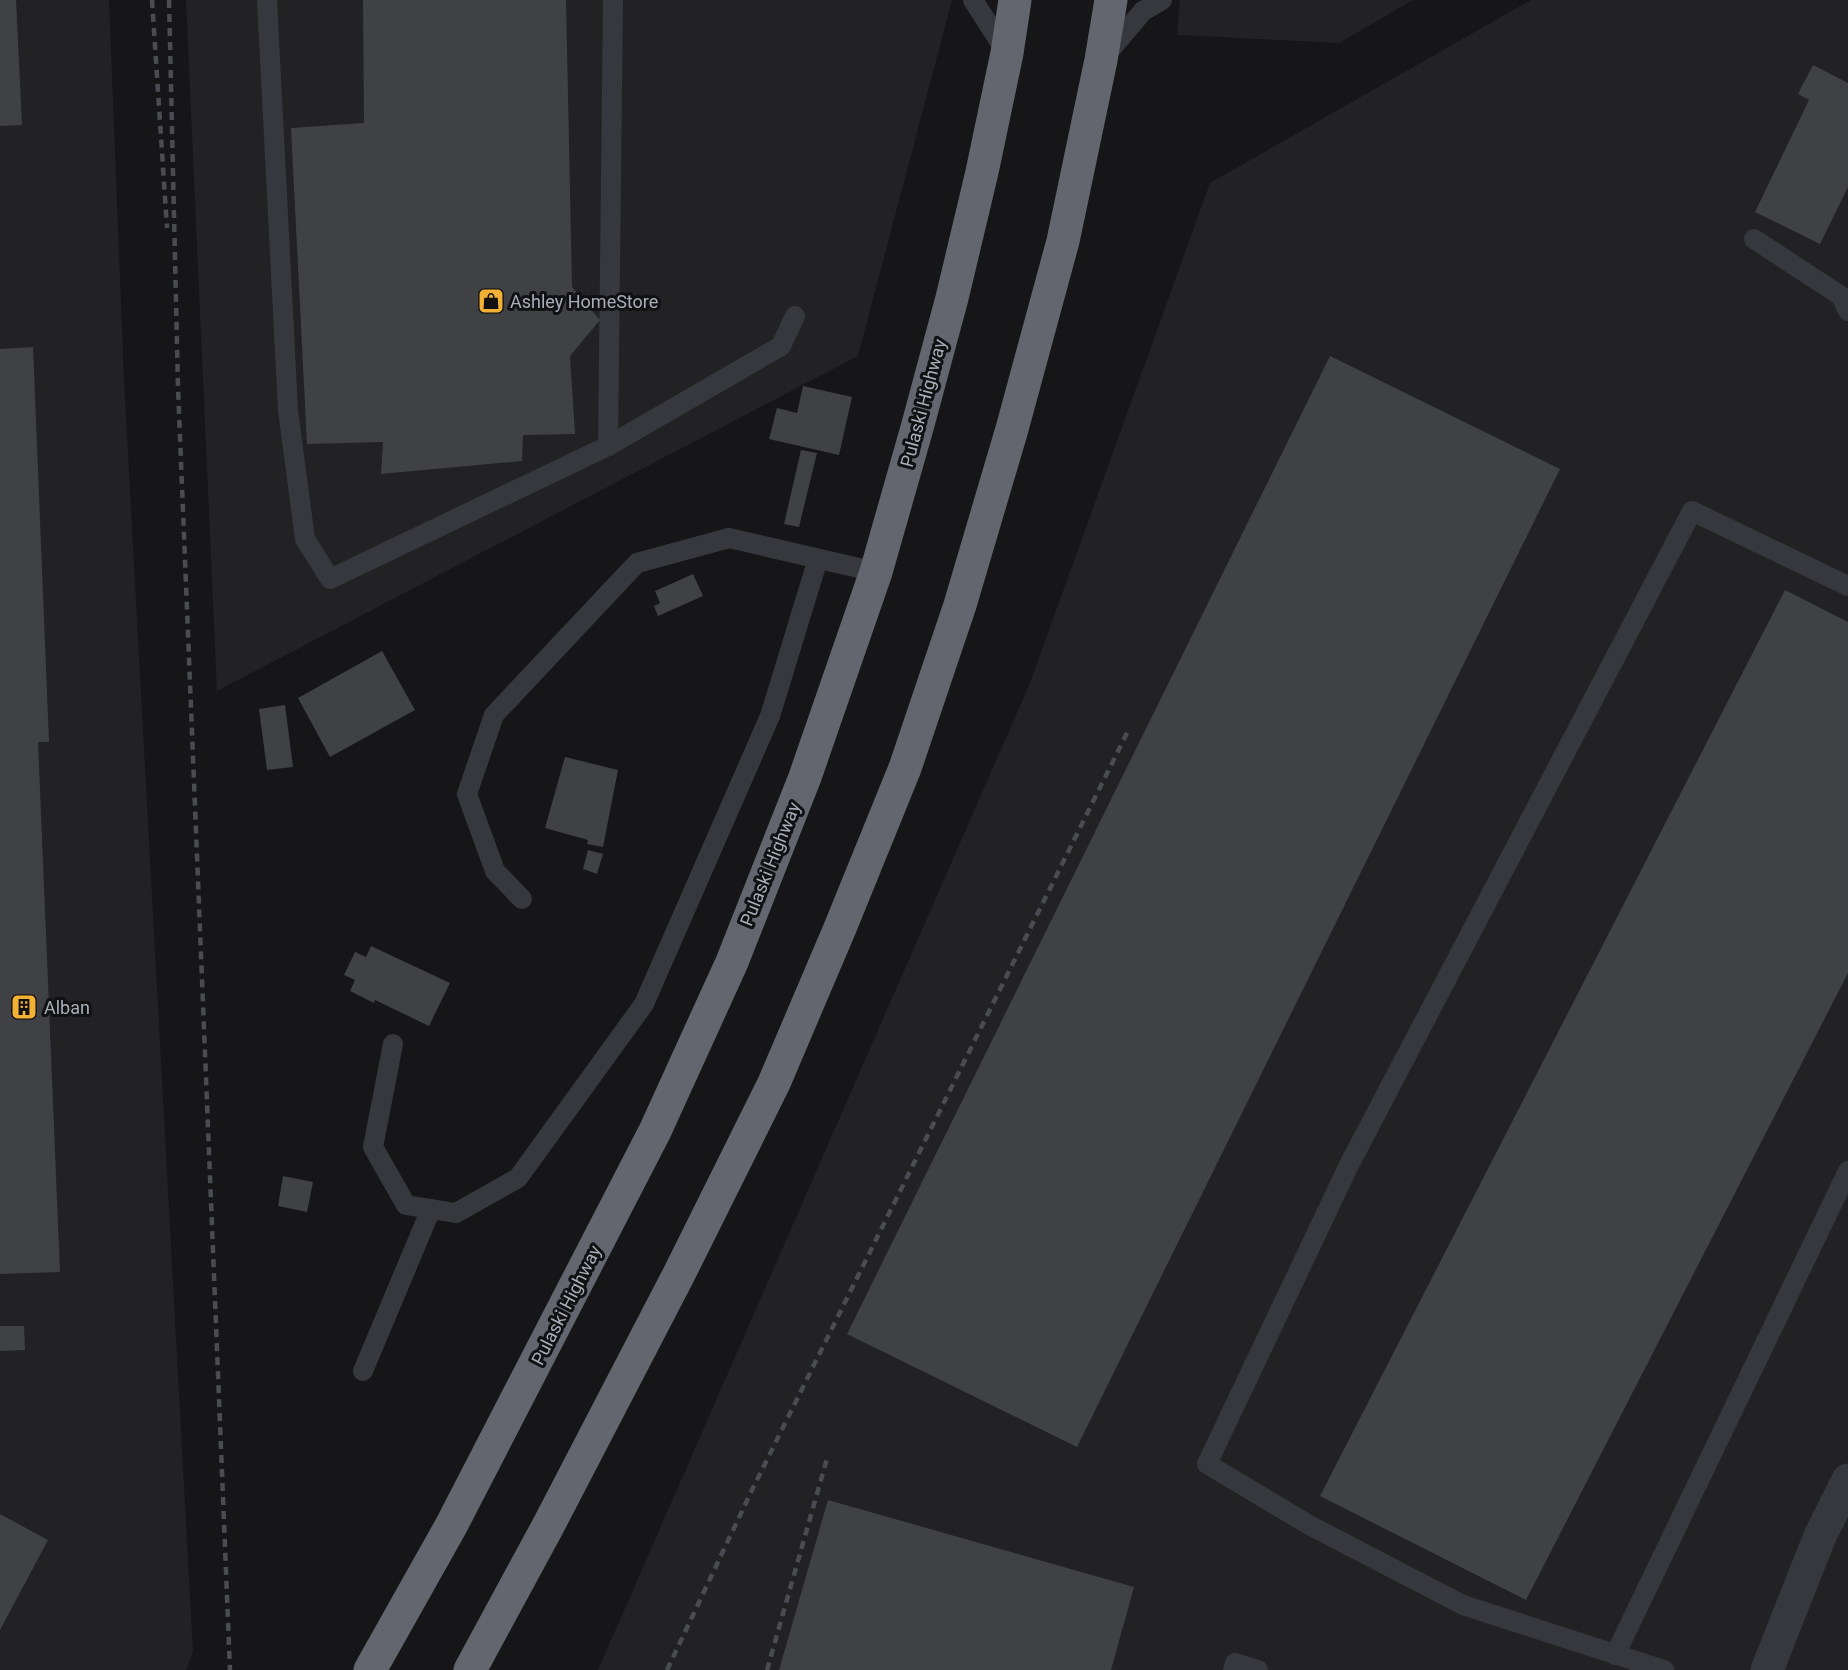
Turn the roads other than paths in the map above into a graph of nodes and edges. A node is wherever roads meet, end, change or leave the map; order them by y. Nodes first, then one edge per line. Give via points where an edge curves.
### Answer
1 (267, 0) edge
2 (613, 0) edge
3 (973, 0) edge
4 (1015, 0) edge
5 (1111, 0) edge
6 (1162, 0) edge
7 (1007, 53) junction
8 (1101, 60) junction
9 (1754, 238) dead end
10 (1848, 311) edge
11 (795, 316) dead end
12 (608, 446) junction
13 (818, 559) junction
14 (876, 572) junction
15 (1848, 586) edge
16 (522, 899) dead end
17 (393, 1044) dead end
18 (1848, 1171) edge
19 (431, 1209) junction
20 (363, 1371) dead end
21 (1847, 1482) edge
22 (1615, 1655) junction
23 (370, 1670) edge
24 (470, 1670) edge
25 (1233, 1670) edge
26 (1257, 1670) edge
27 (1664, 1670) edge
28 (1767, 1670) edge

1 - 12 lane via 288,410 305,539 330,579
2 - 12 lane
3 - 7 lane
4 - 7 highway, Pulaski Highway
5 - 8 highway
6 - 8 lane via 1143,11
7 - 14 highway, Pulaski Highway via 952,298
8 - 24 highway via 1063,241 1012,429 960,605 905,768 774,1083 673,1287
9 - 10 lane via 1842,296
11 - 12 lane via 781,346
13 - 14 lane
13 - 16 lane via 729,538 637,563 494,715 467,794 495,871
13 - 19 lane via 770,716 644,1004 518,1178 456,1213
14 - 23 highway, Pulaski Highway via 805,777 732,962 655,1131 457,1515
15 - 22 lane via 1692,511 1349,1165 1207,1464 1311,1526 1463,1605
17 - 19 lane via 373,1147 406,1205
18 - 22 lane
19 - 20 lane
21 - 28 street via 1820,1536
22 - 27 lane
25 - 26 lane via 1235,1663

